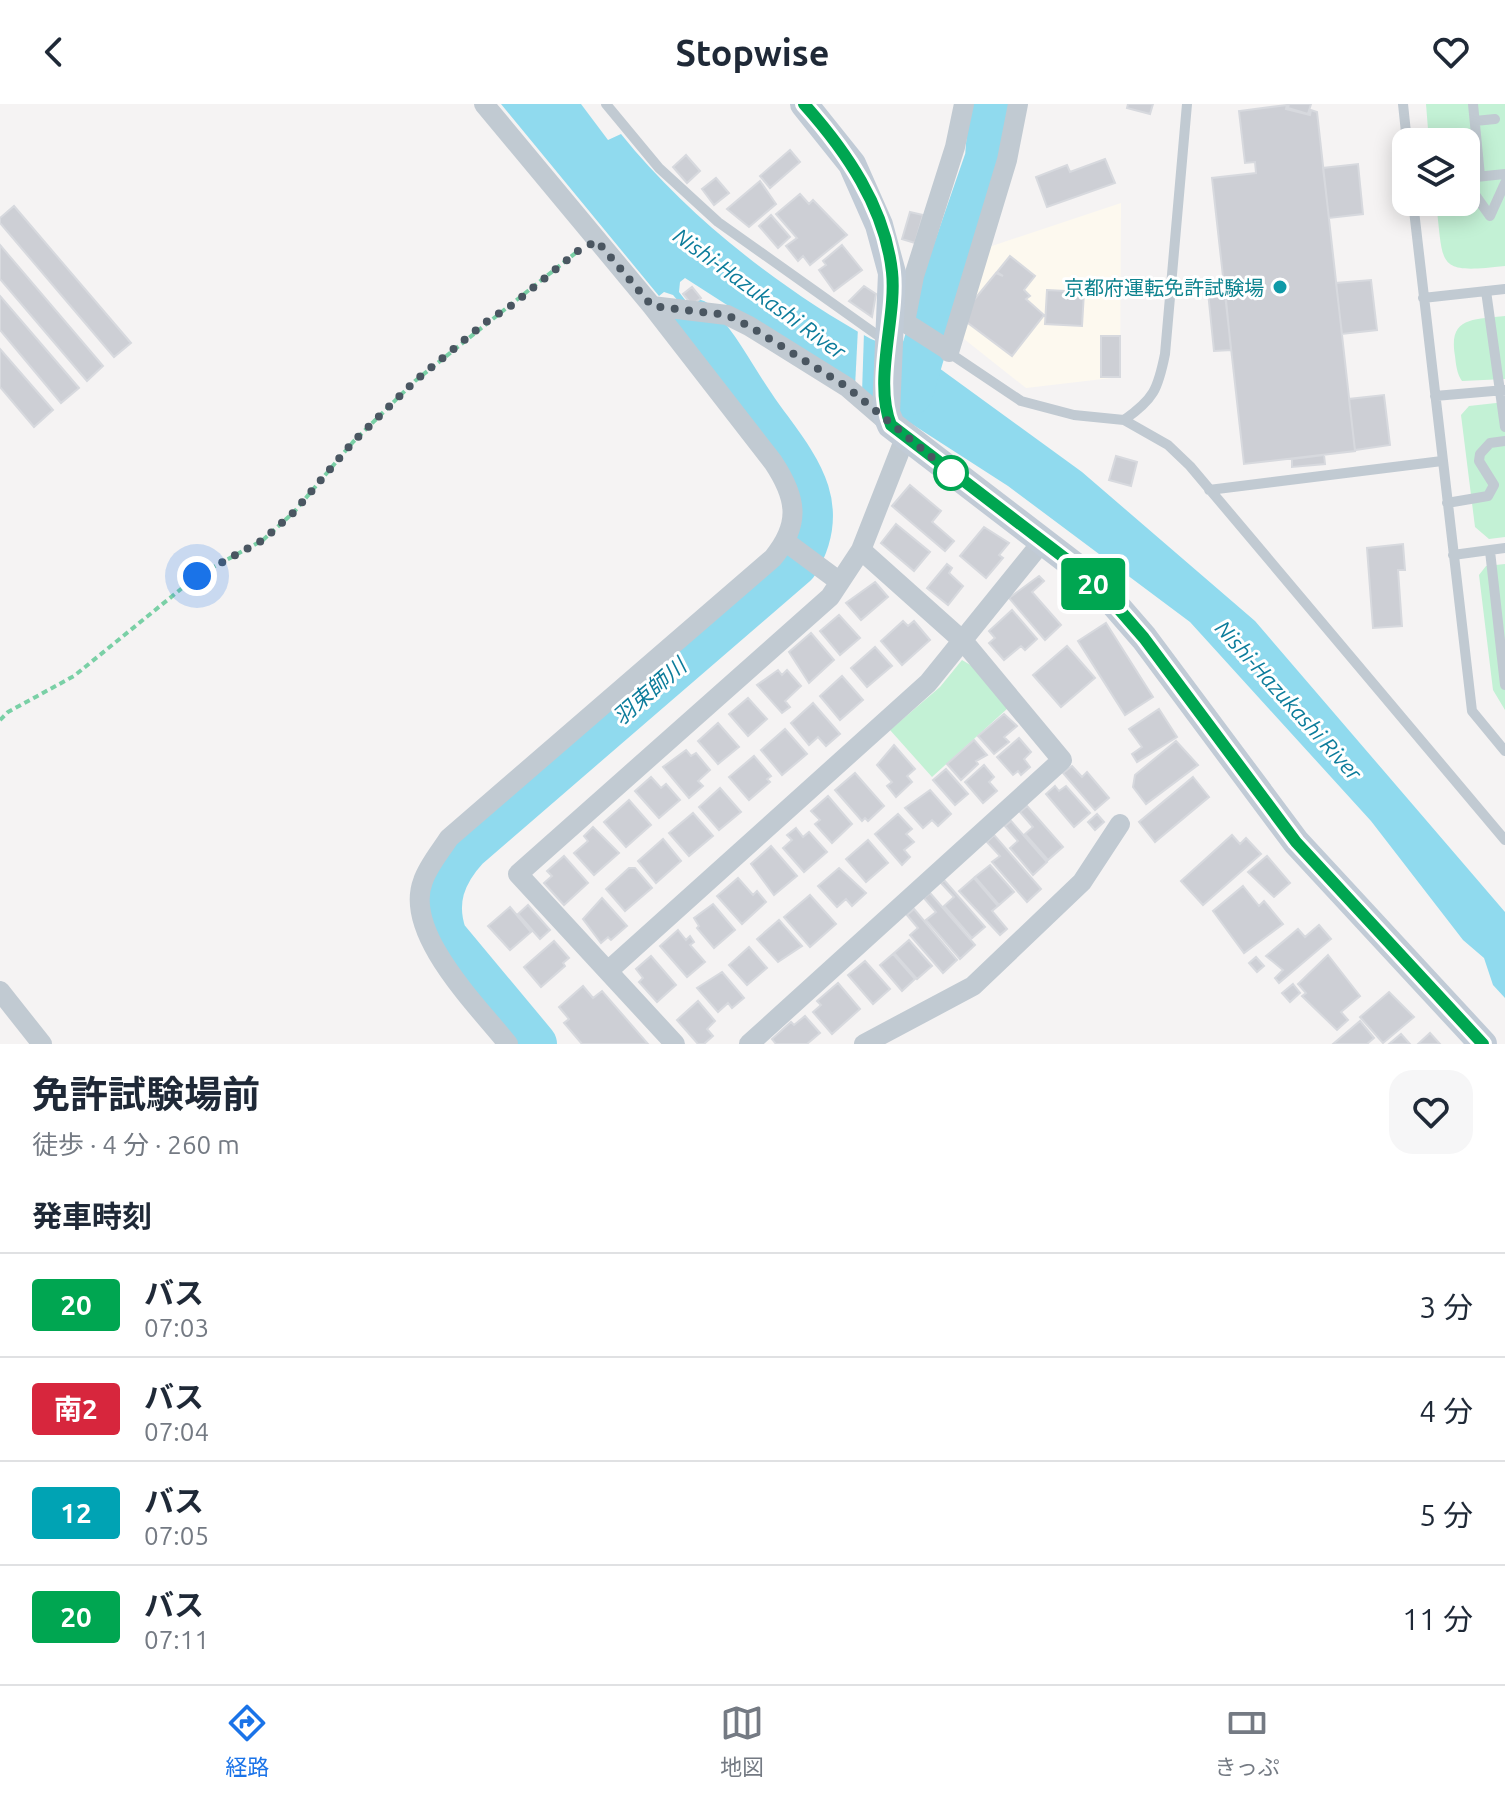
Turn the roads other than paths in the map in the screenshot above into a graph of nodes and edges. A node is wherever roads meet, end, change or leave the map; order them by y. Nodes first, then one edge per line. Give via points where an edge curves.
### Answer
1 (484, 104) edge
2 (606, 104) edge
3 (804, 104) edge
4 (964, 104) edge
5 (1018, 104) edge
6 (1187, 104) edge
7 (1403, 104) edge
8 (1473, 104) edge
9 (1495, 119) dead end
10 (1475, 121) junction
11 (1406, 128) edge
12 (1476, 128) edge
13 (1505, 174) edge
14 (1480, 176) edge
15 (1505, 183) edge
16 (1480, 201) edge
17 (1414, 216) edge
18 (1505, 289) edge
19 (1486, 291) junction
20 (1423, 298) junction
21 (652, 306) junction
22 (892, 327) junction
23 (1500, 348) edge
24 (947, 350) junction
25 (1503, 390) edge
26 (1435, 396) junction
27 (1124, 420) junction
28 (894, 426) junction
29 (1505, 427) edge
30 (1505, 441) edge
31 (1442, 461) junction
32 (1209, 490) junction
33 (1447, 503) junction
34 (786, 542) junction
35 (1042, 542) junction
36 (1505, 548) edge
37 (861, 550) junction
38 (1490, 551) junction
39 (1453, 555) junction
40 (840, 582) junction
41 (964, 642) junction
42 (1505, 685) edge
43 (1505, 751) edge
44 (1120, 824) dead end
45 (1505, 840) edge
46 (608, 971) junction
47 (0, 991) edge
48 (42, 1044) edge
49 (508, 1044) edge
50 (675, 1044) edge
51 (749, 1044) edge
52 (864, 1044) edge
53 (1483, 1044) edge

1 - 21 street
2 - 22 lane via 659,168 718,222
3 - 22 main road via 852,164 873,206 892,273
4 - 22 street
5 - 24 street via 1007,160
6 - 27 lane via 1159,388
7 - 11 lane
8 - 10 lane
9 - 10 lane
10 - 12 lane
13 - 14 lane
15 - 16 lane via 1490,216
17 - 20 lane
18 - 19 lane
19 - 20 lane
19 - 23 lane
20 - 26 lane
21 - 28 street via 727,315 847,387
21 - 34 street via 788,485 794,516
22 - 24 street
22 - 28 main road
23 - 25 lane
24 - 27 lane via 1021,401 1074,415
25 - 26 lane
25 - 29 lane
26 - 31 lane
27 - 32 lane via 1168,445
28 - 35 main road
28 - 37 street
30 - 33 lane via 1490,443 1480,454 1494,485 1488,496
31 - 32 lane
31 - 33 lane
32 - 45 lane
33 - 39 lane
34 - 40 street
34 - 49 street via 449,838 422,882 421,922 441,959
35 - 41 street
35 - 53 main road via 1111,600 1296,842
36 - 38 lane
37 - 40 street
37 - 41 street
38 - 39 lane
38 - 42 lane
39 - 43 lane via 1472,711
40 - 46 street via 830,597 518,874
41 - 46 street via 928,683
41 - 51 street via 1062,760
44 - 52 street via 1082,882 973,986
46 - 50 street
47 - 48 street

